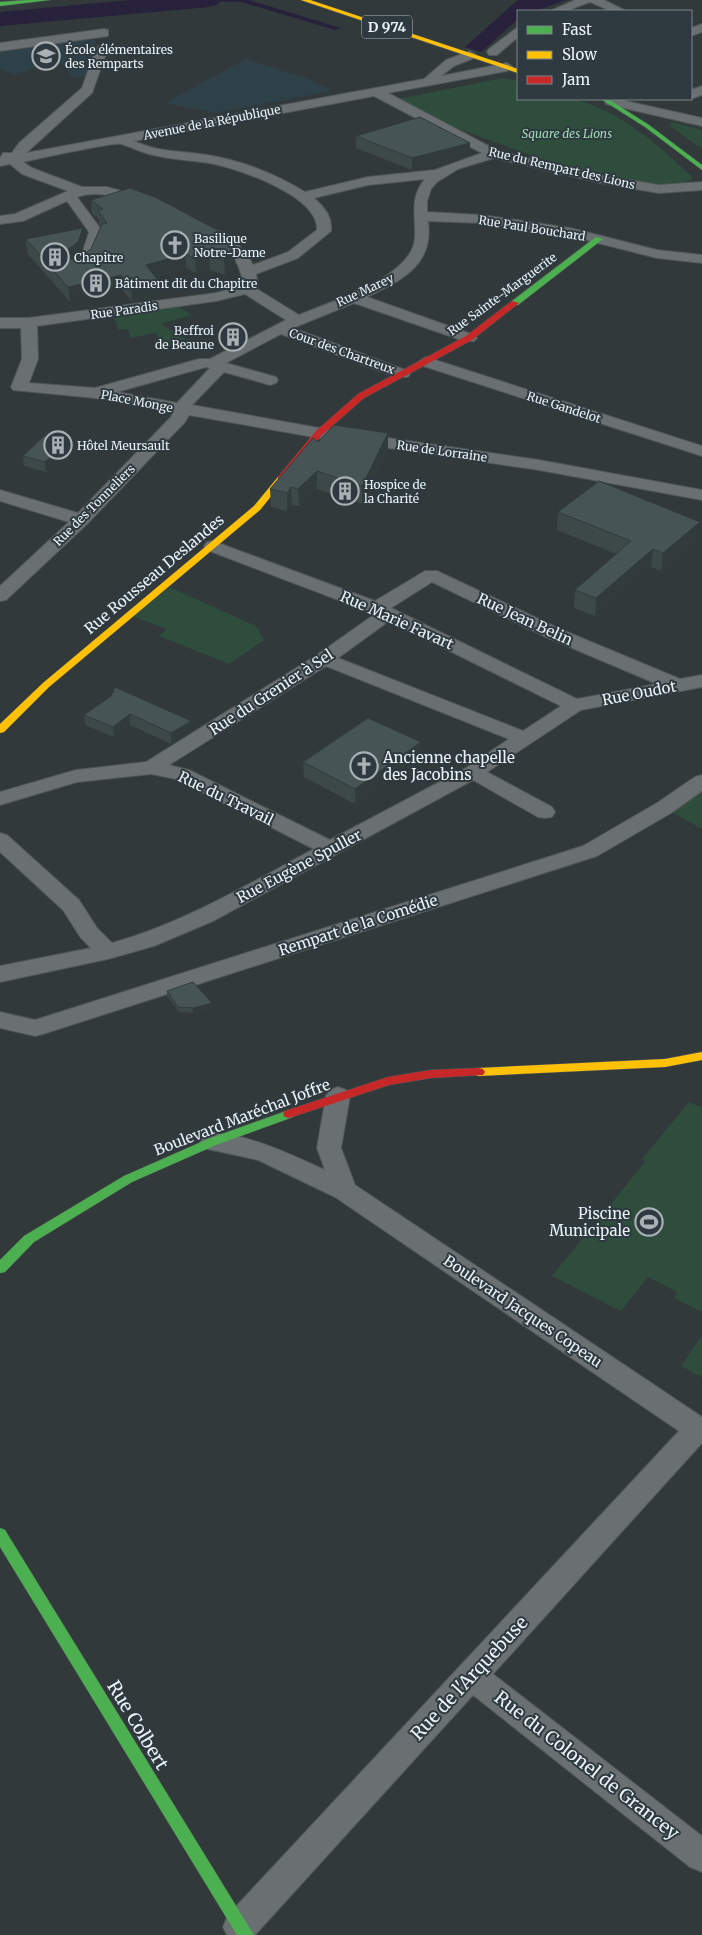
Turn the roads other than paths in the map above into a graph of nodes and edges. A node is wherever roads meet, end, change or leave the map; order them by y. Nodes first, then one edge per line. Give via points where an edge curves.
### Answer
1 (47, 0) edge
2 (304, 0) edge
3 (586, 0) edge
4 (594, 0) edge
5 (0, 4) edge
6 (559, 10) edge
7 (618, 10) edge
8 (517, 32) edge
9 (104, 34) dead end
10 (0, 47) edge
11 (102, 48) dead end
12 (493, 52) dead end
13 (470, 55) junction
14 (513, 69) edge
15 (424, 83) junction
16 (376, 92) junction
17 (610, 100) edge
18 (613, 100) edge
19 (670, 107) junction
20 (702, 122) edge
21 (647, 126) junction
22 (122, 139) junction
23 (0, 153) edge
24 (494, 154) junction
25 (14, 160) junction
26 (0, 162) edge
27 (699, 163) edge
28 (434, 174) junction
29 (702, 186) edge
30 (73, 193) junction
31 (303, 197) junction
32 (158, 206) edge
33 (420, 216) junction
34 (5, 225) edge
35 (197, 226) edge
36 (598, 239) junction
37 (702, 259) edge
38 (74, 268) edge
39 (248, 272) junction
40 (247, 289) junction
41 (352, 297) junction
42 (298, 321) junction
43 (0, 323) edge
44 (29, 323) junction
45 (281, 329) junction
46 (469, 338) junction
47 (426, 362) junction
48 (217, 365) junction
49 (402, 374) junction
50 (270, 380) dead end
51 (95, 393) junction
52 (181, 410) junction
53 (319, 433) junction
54 (702, 451) edge
55 (539, 465) junction
56 (0, 495) edge
57 (609, 495) edge
58 (702, 495) edge
59 (81, 520) junction
60 (213, 546) junction
61 (0, 596) edge
62 (382, 610) junction
63 (324, 659) junction
64 (702, 681) edge
65 (679, 686) junction
66 (576, 705) junction
67 (0, 730) edge
68 (524, 738) junction
69 (152, 768) junction
70 (473, 772) junction
71 (702, 781) edge
72 (0, 799) edge
73 (545, 812) dead end
74 (0, 840) edge
75 (331, 849) junction
76 (108, 952) junction
77 (0, 974) edge
78 (0, 1020) edge
79 (702, 1056) edge
80 (338, 1096) junction
81 (212, 1142) junction
82 (344, 1190) junction
83 (0, 1268) edge
84 (700, 1431) edge
85 (0, 1534) edge
86 (471, 1675) junction
87 (702, 1856) edge
88 (243, 1931) edge

1 - 5 street
2 - 13 street, D 974
3 - 6 street
4 - 7 street
8 - 12 street
9 - 10 street
11 - 25 street via 88,90 24,146
13 - 14 street, D 974
13 - 15 street, Avenue de la République via 450,63
14 - 15 street, Avenue de la République
15 - 16 street, Avenue de la République
16 - 22 street, Avenue de la République
16 - 24 street, Rue du Rempart des Lions
17 - 21 street
18 - 19 street via 653,110
19 - 20 street
19 - 21 street
21 - 27 street
22 - 25 street, Avenue de la République
22 - 31 street via 148,150 218,161 254,173
23 - 25 street
24 - 28 street
24 - 29 street, Rue du Rempart des Lions via 659,189
25 - 26 street, Avenue de la République
25 - 30 street via 27,171
28 - 31 street via 376,179
28 - 33 street, Rue Marey via 423,187
30 - 32 street via 112,191
30 - 34 street
30 - 38 street via 96,232 88,260
31 - 39 street via 324,220 324,231 293,255
33 - 36 street, Rue Paul Bouchard via 482,220
33 - 41 street, Rue Marey via 423,235 416,257 397,277
35 - 39 street via 237,248
36 - 37 street, Rue Paul Bouchard via 657,254
36 - 46 street, Rue Sainte-Marguerite
39 - 40 street via 251,286
40 - 42 street
40 - 44 street, Rue Paradis via 216,297
41 - 42 street, Rue Marey
41 - 46 street
42 - 45 street, Place Monge
43 - 44 street, Rue Paradis
44 - 51 street via 30,358 19,387
45 - 48 street, Place Monge
45 - 49 street, Cour des Chartreux
46 - 47 street, Rue Sainte-Marguerite
47 - 49 street, Rue Sainte-Marguerite
47 - 54 street, Rue Gandelot
48 - 50 street, Place Monge
48 - 51 street, Place Monge via 205,362
48 - 52 street, Place Monge
49 - 53 street, Rue Sainte-Marguerite via 361,396
51 - 52 street, Place Monge
52 - 53 street, Rue de Lorraine
52 - 59 street, Rue des Tonneliers via 179,419
53 - 55 street, Rue de Lorraine
53 - 60 street, Rue Rousseau Deslandes via 257,508
55 - 57 street
55 - 58 street, Rue de Lorraine
56 - 59 street
59 - 61 street, Rue des Tonneliers
60 - 62 street, Rue Marie Favart
60 - 67 street, Rue Rousseau Deslandes via 46,685
62 - 63 street, Rue du Grenier à Sel
62 - 65 street, Rue Jean Belin via 432,574 553,634
62 - 66 street, Rue Marie Favart
63 - 68 street
63 - 69 street, Rue du Grenier à Sel
64 - 65 street, Rue Oudot
65 - 66 street, Rue Oudot
66 - 68 street, Rue Eugène Spuller
68 - 70 street, Rue Eugène Spuller
69 - 72 street, Rue du Travail via 76,776
69 - 75 street, Rue du Travail via 182,774
70 - 73 street
70 - 75 street, Rue Eugène Spuller
71 - 78 street, Rempart de la Comédie via 664,808 590,851 36,1028
74 - 76 street via 71,905 89,933
75 - 76 street, Rue Eugène Spuller via 205,916 146,941
76 - 77 street, Rue Eugène Spuller
79 - 80 street, Boulevard Maréchal Joffre via 665,1063 431,1074 388,1081
80 - 81 street, Boulevard Maréchal Joffre
80 - 82 street via 329,1148
81 - 82 street, Boulevard Jacques Copeau via 263,1152
81 - 83 street, Boulevard Maréchal Joffre via 128,1179 29,1239
82 - 84 street, Boulevard Jacques Copeau
84 - 86 street, Rue de l'Arquebuse
85 - 88 street, Rue Colbert
86 - 87 street, Rue du Colonel de Grancey
86 - 88 street, Rue de l'Arquebuse

